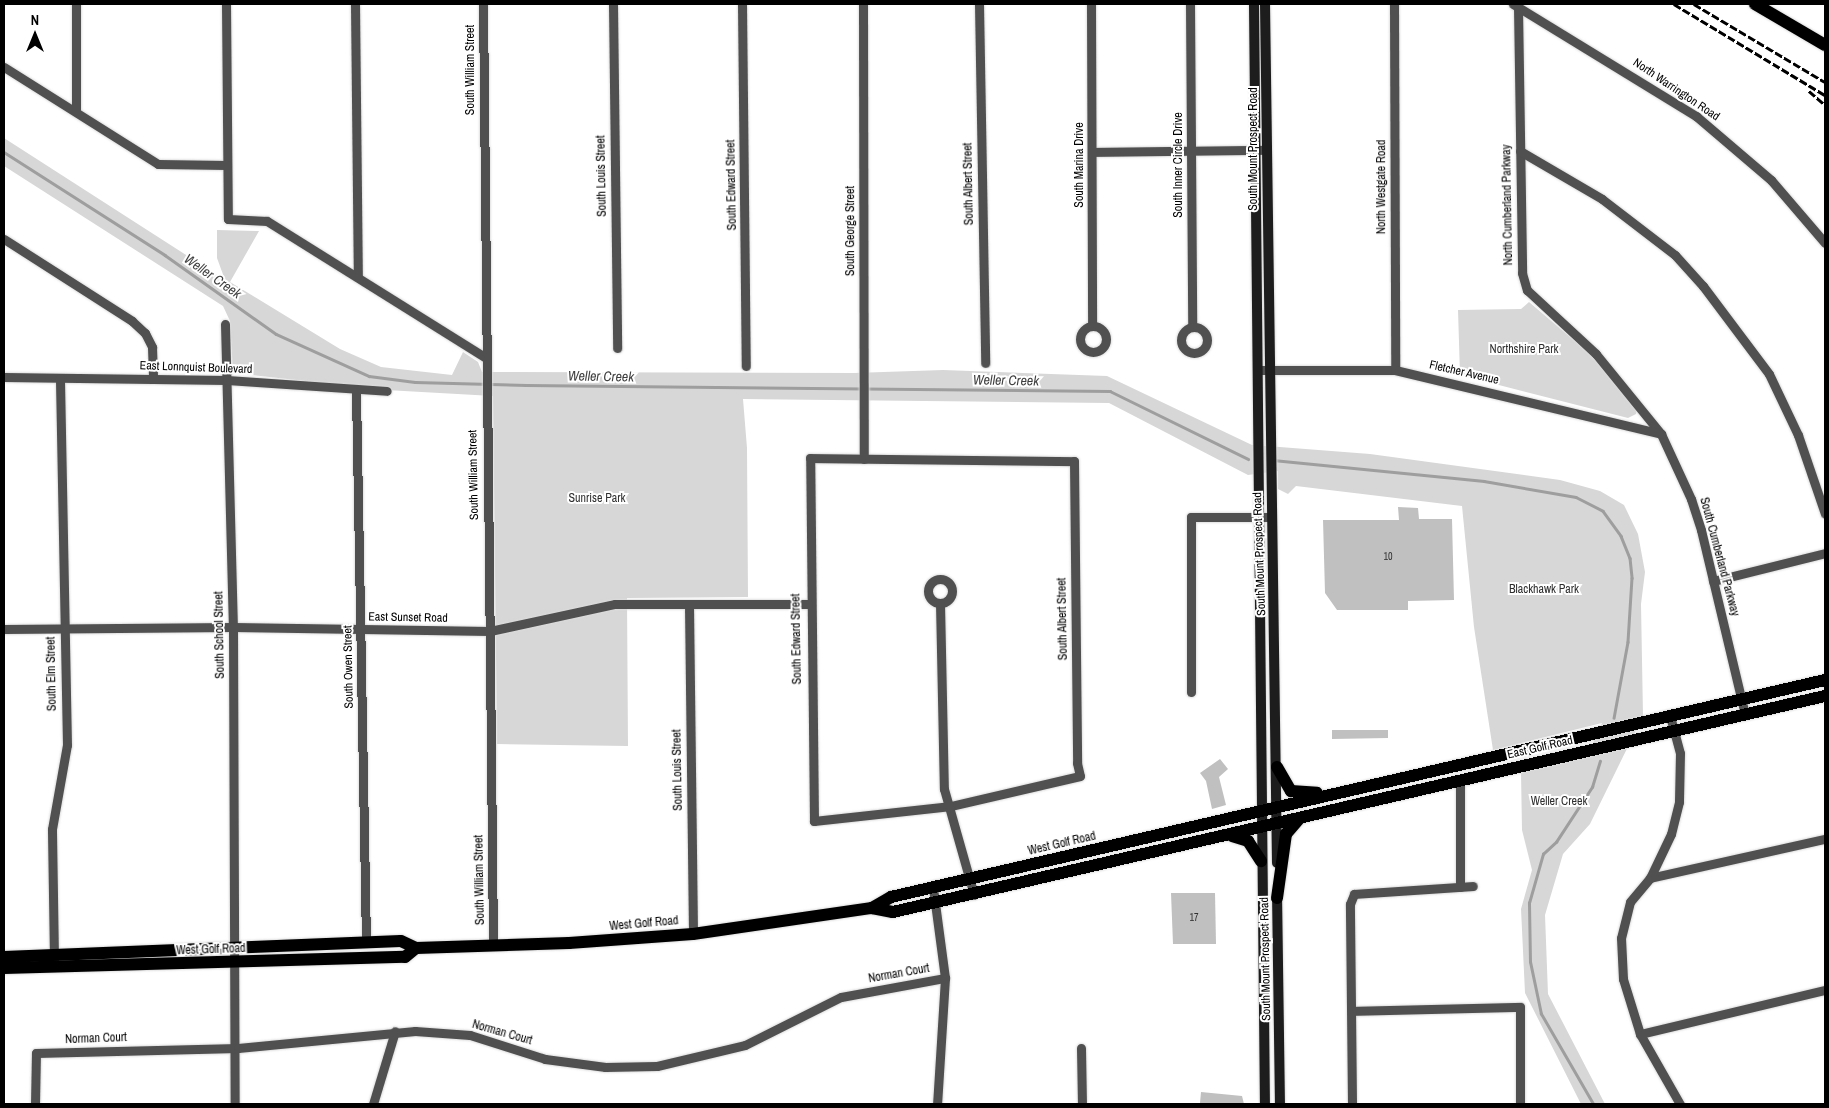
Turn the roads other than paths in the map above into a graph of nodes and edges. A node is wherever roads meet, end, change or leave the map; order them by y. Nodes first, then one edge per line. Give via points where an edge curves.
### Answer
1 (76, 4) edge
2 (226, 4) edge
3 (355, 4) edge
4 (483, 4) edge
5 (613, 4) edge
6 (742, 4) edge
7 (862, 4) edge
8 (979, 4) edge
9 (1091, 4) edge
10 (1190, 4) edge
11 (1254, 4) edge
12 (1265, 4) edge
13 (1394, 4) edge
14 (1755, 4) edge
15 (1516, 5) edge
16 (1825, 45) edge
17 (4, 67) edge
18 (76, 109) junction
19 (1261, 150) junction
20 (1191, 151) junction
21 (1520, 151) junction
22 (1092, 152) junction
23 (228, 164) junction
24 (4, 239) edge
25 (1825, 243) edge
26 (358, 277) junction
27 (225, 324) dead end
28 (1092, 326) dead end
29 (1192, 327) dead end
30 (617, 348) dead end
31 (485, 357) junction
32 (985, 363) dead end
33 (746, 366) dead end
34 (1609, 367) joint
35 (1257, 370) junction
36 (1268, 370) junction
37 (1395, 370) junction
38 (4, 377) edge
39 (60, 378) junction
40 (153, 379) junction
41 (227, 380) junction
42 (356, 392) junction
43 (387, 392) dead end
44 (1661, 434) junction
45 (1264, 440) junction
46 (864, 459) junction
47 (1825, 514) edge
48 (1259, 517) junction
49 (1271, 517) junction
50 (1825, 553) edge
51 (1713, 581) junction
52 (940, 603) dead end
53 (808, 604) junction
54 (689, 606) junction
55 (232, 627) junction
56 (4, 629) edge
57 (64, 629) junction
58 (361, 629) junction
59 (490, 632) junction
60 (1825, 680) edge
61 (1191, 692) dead end
62 (1825, 696) edge
63 (1742, 700) junction
64 (1745, 715) junction
65 (1670, 716) junction
66 (1674, 731) junction
67 (1277, 767) junction
68 (1460, 781) junction
69 (1342, 793) junction
70 (951, 806) junction
71 (1278, 808) junction
72 (1260, 812) junction
73 (1298, 819) junction
74 (1278, 824) junction
75 (1260, 828) junction
76 (1229, 836) junction
77 (1825, 839) edge
78 (1261, 861) junction
79 (1650, 878) junction
80 (970, 880) junction
81 (1474, 886) dead end
82 (1460, 887) junction
83 (933, 888) junction
84 (974, 895) junction
85 (1278, 898) junction
86 (936, 903) junction
87 (872, 908) junction
88 (693, 934) junction
89 (366, 942) junction
90 (493, 946) junction
91 (235, 947) junction
92 (416, 948) junction
93 (54, 953) junction
94 (4, 957) edge
95 (235, 962) junction
96 (4, 968) edge
97 (54, 969) junction
98 (946, 978) junction
99 (1825, 990) edge
100 (1352, 1011) junction
101 (395, 1031) junction
102 (1640, 1034) junction
103 (238, 1048) junction
104 (1081, 1048) dead end
105 (36, 1104) edge
106 (236, 1104) edge
107 (373, 1104) edge
108 (937, 1104) edge
109 (1082, 1104) edge
110 (1265, 1104) edge
111 (1280, 1104) edge
112 (1352, 1104) edge
113 (1520, 1104) edge
114 (1680, 1104) edge

1 - 18 street
2 - 23 street
3 - 26 street
4 - 31 street, South William Street
5 - 30 street, South Louis Street
6 - 33 street, South Edward Street
7 - 46 street, South George Street
8 - 32 street, South Albert Street
9 - 22 street, South Marina Drive
10 - 20 street, South Inner Circle Drive
11 - 19 main road, South Mount Prospect Road
12 - 19 main road, South Mount Prospect Road
13 - 37 street, North Westgate Road
14 - 16 main road
15 - 21 street, North Cumberland Parkway
15 - 25 street, North Warrington Road via 1696,116 1771,180
17 - 18 street
18 - 23 street via 158,164
19 - 20 street
19 - 35 main road, South Mount Prospect Road
19 - 36 main road, South Mount Prospect Road
20 - 22 street
20 - 29 street, South Inner Circle Drive
21 - 34 street, North Cumberland Parkway via 1522,273 1527,290
21 - 47 street via 1602,199 1675,255 1732,321 1768,374 1798,435
22 - 28 street, South Marina Drive
23 - 26 street via 228,219 267,221
24 - 40 street via 139,327 152,347
26 - 31 street
27 - 41 street, South School Street
31 - 59 street, South William Street
34 - 44 street, South Cumberland Parkway
35 - 36 street, Fletcher Avenue
35 - 45 main road, South Mount Prospect Road
36 - 37 street, Fletcher Avenue
36 - 45 main road, South Mount Prospect Road
37 - 44 street, Fletcher Avenue
38 - 39 street, East Lonnquist Boulevard
39 - 40 street, East Lonnquist Boulevard
39 - 57 street, South Elm Street
40 - 41 street, East Lonnquist Boulevard
41 - 42 street, East Lonnquist Boulevard
41 - 55 street, South School Street
42 - 43 street, East Lonnquist Boulevard
42 - 58 street, South Owen Street
44 - 51 street, South Cumberland Parkway via 1691,498
45 - 48 main road, South Mount Prospect Road
45 - 49 main road, South Mount Prospect Road
46 - 53 street, South Edward Street via 810,458
46 - 70 street, South Albert Street via 1074,461 1077,763 1080,776
48 - 49 street
48 - 61 street via 1191,517
48 - 72 main road, South Mount Prospect Road
49 - 67 main road, South Mount Prospect Road
50 - 51 street
51 - 63 street, South Cumberland Parkway
52 - 70 street via 944,789
53 - 54 street, East Sunset Road
53 - 70 street, South Edward Street via 814,820
54 - 59 street, East Sunset Road via 615,604
54 - 88 street, South Louis Street
55 - 57 street, East Sunset Road
55 - 58 street, East Sunset Road
55 - 91 street, South School Street
56 - 57 street, East Sunset Road
57 - 93 street, South Elm Street via 67,745 52,829
58 - 59 street, East Sunset Road
58 - 89 street, South Owen Street
59 - 90 street, South William Street
60 - 63 main road, East Golf Road
62 - 64 main road, East Golf Road
63 - 64 street, South Cumberland Parkway
63 - 65 main road, East Golf Road
64 - 66 main road, East Golf Road
65 - 66 street
65 - 69 main road, East Golf Road
66 - 68 main road, East Golf Road
66 - 79 street via 1680,753 1679,802 1671,834
67 - 69 main road via 1286,787 1296,793
67 - 71 main road, South Mount Prospect Road
68 - 73 main road, East Golf Road
68 - 82 street
69 - 71 main road, East Golf Road
70 - 80 street
71 - 72 main road, East Golf Road
71 - 74 main road, South Mount Prospect Road
72 - 75 main road, South Mount Prospect Road
72 - 80 main road, West Golf Road
73 - 74 main road, East Golf Road
73 - 85 main road via 1286,834
74 - 75 main road, East Golf Road
74 - 85 main road, South Mount Prospect Road
75 - 76 main road, West Golf Road
75 - 78 main road, South Mount Prospect Road
76 - 78 main road via 1248,841
76 - 84 main road, West Golf Road
77 - 79 street
78 - 110 main road, South Mount Prospect Road
79 - 102 street via 1630,902 1621,938 1623,979
80 - 83 main road, West Golf Road
80 - 84 street
81 - 82 street
82 - 100 street via 1354,894 1350,904
83 - 86 street
83 - 87 main road, West Golf Road via 890,897
84 - 86 main road, West Golf Road
85 - 111 main road, South Mount Prospect Road
86 - 87 main road, West Golf Road via 893,912
86 - 98 street
87 - 88 main road, West Golf Road
88 - 90 main road, West Golf Road
89 - 91 main road, West Golf Road
89 - 92 main road, West Golf Road via 402,941
90 - 92 main road, West Golf Road
91 - 93 main road, West Golf Road
91 - 95 street, South School Street
92 - 95 main road, West Golf Road via 405,957
93 - 94 main road, West Golf Road
93 - 97 street, South Elm Street
95 - 97 main road, West Golf Road
95 - 103 street, South School Street
96 - 97 main road, West Golf Road
98 - 101 street, Norman Court via 841,998 745,1045 657,1066 605,1067 546,1059 470,1036
98 - 108 street
99 - 102 street
100 - 112 street
100 - 113 street via 1520,1007
101 - 103 street, Norman Court
101 - 107 street
102 - 114 street
103 - 105 street, Norman Court via 36,1054
103 - 106 street, South School Street
104 - 109 street

